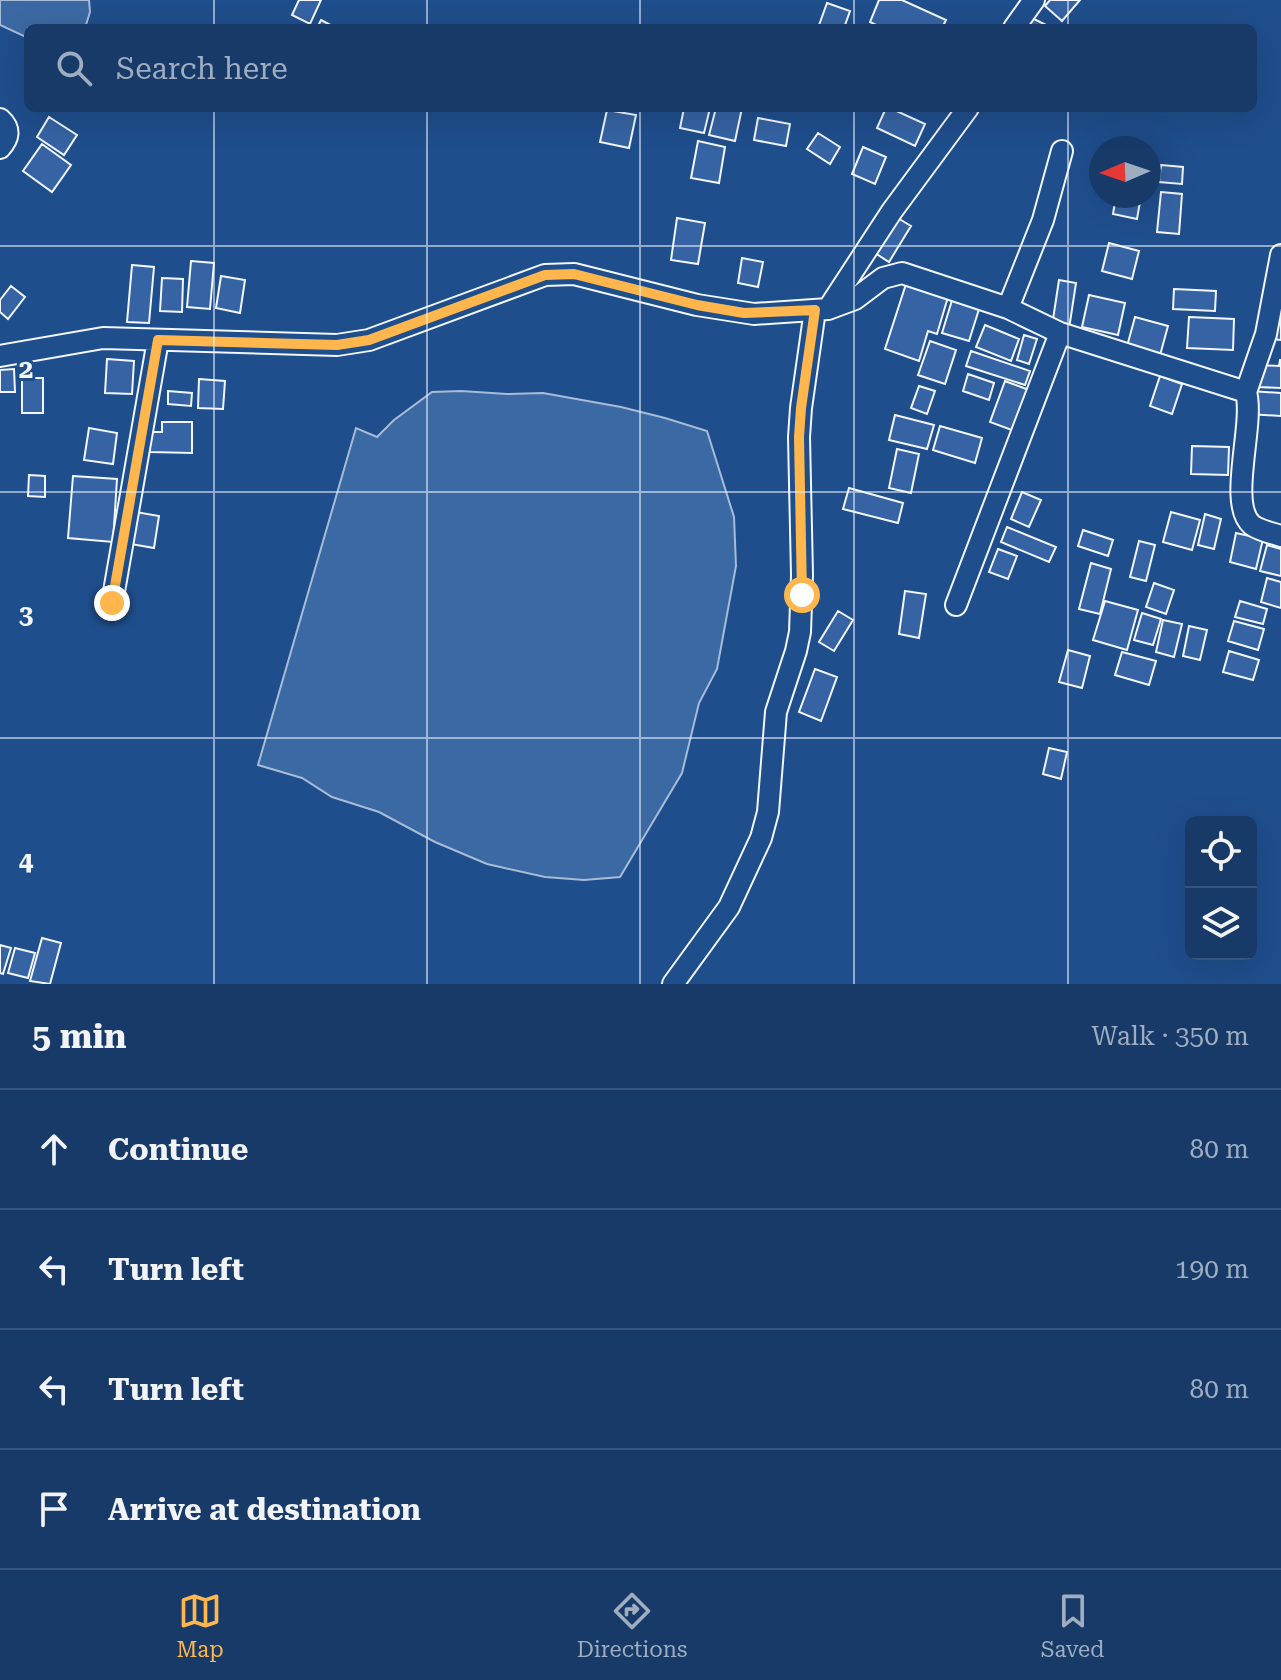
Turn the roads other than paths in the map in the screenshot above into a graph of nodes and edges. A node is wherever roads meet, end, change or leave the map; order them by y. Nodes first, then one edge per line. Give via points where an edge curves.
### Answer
1 (1034, 0) edge
2 (1017, 24) edge
3 (965, 112) edge
4 (0, 119) edge
5 (0, 148) edge
6 (1062, 151) dead end
7 (1281, 255) edge
8 (1008, 308) junction
9 (822, 309) junction
10 (1060, 333) junction
11 (158, 340) junction
12 (2, 353) edge
13 (1246, 392) junction
14 (1281, 536) edge
15 (112, 603) dead end
16 (956, 605) dead end
17 (673, 984) edge

1 - 2 street
3 - 9 street
4 - 5 street via 8,134
6 - 8 street via 1043,220
7 - 13 street via 1266,334
8 - 9 street via 902,273 883,278 855,299
8 - 10 street
9 - 11 street via 744,313 574,274 545,275 369,340 337,345
9 - 17 street via 799,437 800,632 776,712 768,812 729,907
10 - 13 street
10 - 16 street
11 - 12 street via 103,338
11 - 15 street
13 - 14 street via 1242,507 1255,527

